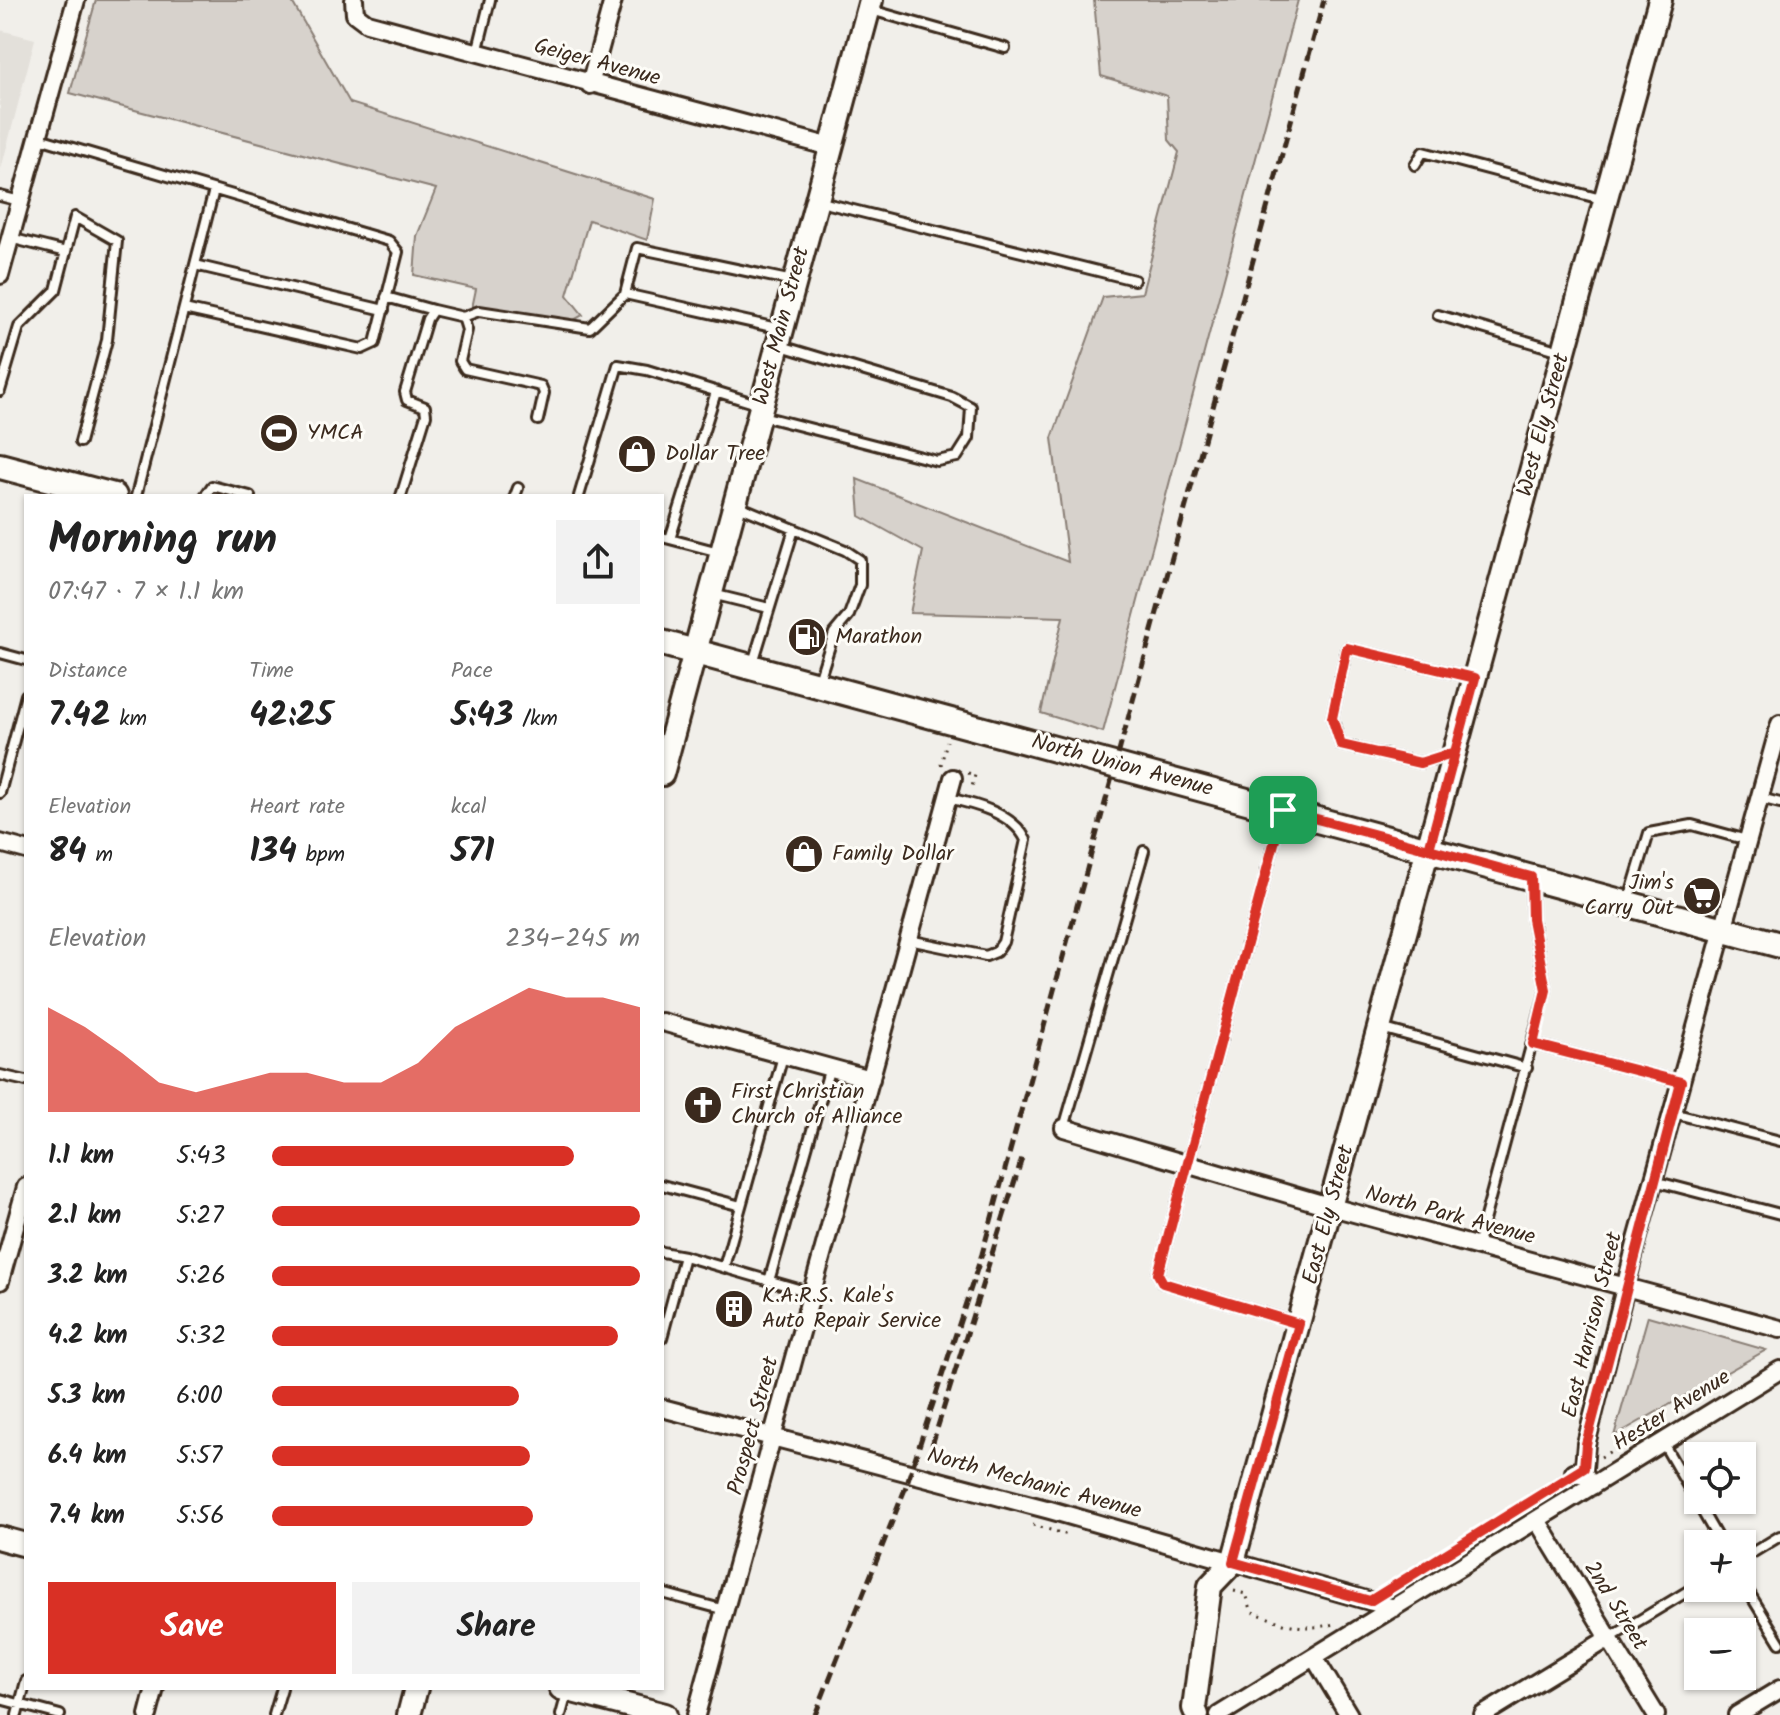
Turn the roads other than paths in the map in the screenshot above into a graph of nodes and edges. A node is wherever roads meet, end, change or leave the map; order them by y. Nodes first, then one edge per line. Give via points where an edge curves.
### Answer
1 (490, 0) edge
2 (613, 0) edge
3 (1660, 0) edge
4 (71, 1) edge
5 (870, 5) edge
6 (354, 7) edge
7 (1005, 48) dead end
8 (477, 53) junction
9 (590, 85) junction
10 (38, 138) junction
11 (831, 147) junction
12 (1415, 165) dead end
13 (214, 190) junction
14 (0, 196) edge
15 (20, 201) junction
16 (816, 201) junction
17 (1605, 201) junction
18 (10, 238) junction
19 (66, 252) junction
20 (195, 265) junction
21 (0, 275) edge
22 (1134, 280) dead end
23 (794, 281) junction
24 (625, 294) junction
25 (386, 297) junction
26 (184, 309) junction
27 (384, 310) junction
28 (433, 310) junction
29 (1438, 315) dead end
30 (463, 317) junction
31 (779, 337) junction
32 (1564, 352) junction
33 (0, 391) edge
34 (716, 392) junction
35 (759, 410) junction
36 (538, 420) dead end
37 (80, 442) dead end
38 (0, 466) edge
39 (83, 492) edge
40 (137, 494) edge
41 (206, 494) edge
42 (242, 494) edge
43 (402, 494) edge
44 (580, 494) edge
45 (733, 504) junction
46 (794, 529) junction
47 (666, 538) edge
48 (720, 552) junction
49 (709, 593) junction
50 (769, 608) junction
51 (664, 644) edge
52 (695, 652) junction
53 (0, 653) edge
54 (24, 659) edge
55 (751, 667) junction
56 (1475, 678) junction
57 (818, 685) junction
58 (24, 703) edge
59 (1780, 724) edge
60 (1455, 752) junction
61 (664, 767) edge
62 (953, 778) dead end
63 (0, 793) edge
64 (948, 797) junction
65 (1760, 798) junction
66 (1780, 803) edge
67 (1283, 810) junction
68 (1748, 840) junction
69 (0, 843) edge
70 (24, 849) edge
71 (1429, 849) junction
72 (1144, 851) dead end
73 (1531, 877) junction
74 (1627, 904) junction
75 (1724, 930) junction
76 (909, 940) junction
77 (1780, 945) edge
78 (664, 1023) edge
79 (1380, 1027) junction
80 (1533, 1044) junction
81 (783, 1055) junction
82 (830, 1067) junction
83 (1527, 1068) junction
84 (0, 1075) edge
85 (871, 1079) junction
86 (24, 1081) edge
87 (1681, 1082) junction
88 (1673, 1113) junction
89 (1064, 1128) joint
90 (1780, 1141) edge
91 (1188, 1165) junction
92 (1654, 1181) junction
93 (664, 1186) edge
94 (24, 1202) edge
95 (741, 1206) junction
96 (1332, 1207) junction
97 (1780, 1214) edge
98 (20, 1233) edge
99 (1477, 1247) junction
100 (664, 1252) edge
101 (684, 1256) junction
102 (724, 1267) junction
103 (0, 1281) edge
104 (769, 1281) junction
105 (1626, 1287) junction
106 (813, 1293) junction
107 (1299, 1324) junction
108 (1780, 1329) edge
109 (664, 1331) edge
110 (1780, 1370) edge
111 (664, 1409) edge
112 (774, 1437) junction
113 (1663, 1443) junction
114 (1592, 1486) junction
115 (1537, 1520) junction
116 (1713, 1530) edge
117 (1780, 1536) edge
118 (0, 1538) edge
119 (24, 1544) edge
120 (1756, 1551) edge
121 (1233, 1562) junction
122 (1684, 1593) edge
123 (664, 1594) edge
124 (1755, 1602) edge
125 (1394, 1608) junction
126 (726, 1610) junction
127 (1609, 1638) junction
128 (1780, 1643) edge
129 (1314, 1657) junction
130 (24, 1689) edge
131 (1780, 1689) edge
132 (154, 1690) edge
133 (281, 1690) edge
134 (415, 1690) edge
135 (566, 1690) edge
136 (570, 1690) edge
137 (0, 1699) edge
138 (1763, 1699) junction
139 (20, 1704) junction
140 (1780, 1707) edge
141 (17, 1715) edge
142 (60, 1715) edge
143 (148, 1715) edge
144 (274, 1715) edge
145 (409, 1715) edge
146 (561, 1715) edge
147 (665, 1715) edge
148 (696, 1715) edge
149 (1197, 1715) edge
150 (1219, 1715) edge
151 (1349, 1715) edge
152 (1483, 1715) edge
153 (1656, 1715) edge
154 (1737, 1715) edge

1 - 8 lane
2 - 9 street
3 - 17 street, West Ely Street
4 - 10 street
5 - 7 lane
5 - 11 street, West Main Street
6 - 8 street, Geiger Avenue via 367,23
8 - 9 street, Geiger Avenue
9 - 11 street, Geiger Avenue
10 - 13 lane
10 - 15 street
11 - 16 street, West Main Street
12 - 17 lane via 1423,152
13 - 20 lane
13 - 25 lane via 389,241 398,252
14 - 15 lane
15 - 18 street
16 - 22 lane
16 - 23 street, West Main Street
17 - 32 street, West Ely Street
18 - 19 lane
18 - 21 street
19 - 33 lane via 56,290 19,327
19 - 37 lane via 75,217 117,241 107,340
20 - 26 lane
20 - 27 lane
23 - 24 lane via 637,248
23 - 31 street, West Main Street
24 - 30 lane via 590,328 479,311
24 - 31 lane
25 - 27 lane
25 - 28 lane
26 - 27 lane via 362,349 375,343
26 - 40 lane
28 - 30 lane
28 - 43 lane via 405,392 407,400 425,407 426,415
29 - 32 lane
30 - 36 lane via 467,330 460,361 465,369 541,386
31 - 35 street, West Main Street
31 - 35 lane via 971,407 969,438 957,457 937,461
32 - 56 street, West Ely Street
34 - 35 lane
34 - 44 lane via 618,365
34 - 47 lane
35 - 45 street, West Main Street
38 - 39 main road
41 - 42 lane via 212,486
45 - 46 lane
45 - 48 street, West Main Street
46 - 50 lane
46 - 57 lane via 860,560 860,585 849,615 834,633
47 - 48 lane
48 - 49 street, West Main Street
49 - 50 lane
49 - 52 street, West Main Street
50 - 55 lane
51 - 52 main road, North Union Avenue
52 - 55 main road, North Union Avenue
52 - 61 street, West Main Street
53 - 54 lane
55 - 57 main road, North Union Avenue
56 - 60 street, West Ely Street
56 - 60 lane via 1347,648 1332,718 1341,745 1420,763
57 - 67 main road, North Union Avenue
58 - 63 lane
59 - 65 street, East Harrison Street
60 - 71 street, West Ely Street
62 - 64 street, Prospect Street
64 - 76 street, Prospect Street
64 - 76 lane via 991,810 1022,831 1026,840 1003,942 986,956
65 - 66 lane
65 - 68 street, East Harrison Street
67 - 71 main road, North Union Avenue
67 - 91 lane
68 - 74 lane via 1692,825 1649,833
68 - 75 street, East Harrison Street
69 - 70 street
71 - 73 main road, North Union Avenue
71 - 79 street, East Ely Street
72 - 89 lane
73 - 74 main road, North Union Avenue
73 - 80 lane via 1532,919 1546,990
74 - 75 main road, North Union Avenue
75 - 77 main road, North Union Avenue
75 - 87 street, East Harrison Street
76 - 85 street, Prospect Street
78 - 81 street
79 - 83 lane
79 - 96 street, East Ely Street
80 - 83 lane
80 - 87 lane
81 - 82 street
81 - 95 lane
82 - 85 street
82 - 104 lane
83 - 99 lane
84 - 86 lane
85 - 106 street, Prospect Street
87 - 88 street, East Harrison Street
88 - 90 lane
88 - 92 street, East Harrison Street
89 - 91 street, North Park Avenue
91 - 96 street, North Park Avenue
91 - 107 lane via 1158,1274 1163,1283
92 - 97 lane
92 - 105 street, East Harrison Street
93 - 95 lane
94 - 98 street
95 - 102 lane
96 - 99 street, North Park Avenue
96 - 107 street, East Ely Street
98 - 103 street
99 - 105 street, North Park Avenue
100 - 101 lane
101 - 102 lane
101 - 109 lane
102 - 104 lane
104 - 106 lane
105 - 108 street, North Park Avenue
105 - 114 street, East Harrison Street via 1584,1468 1574,1472 1586,1476
106 - 112 street, Prospect Street
107 - 121 street, East Ely Street
110 - 113 street, Hester Avenue
111 - 112 street, North Mechanic Avenue
112 - 121 street, North Mechanic Avenue
112 - 126 street, Prospect Street
113 - 114 street, Hester Avenue
113 - 116 lane
114 - 115 street, Hester Avenue
115 - 125 street, Hester Avenue
115 - 127 street, 2nd Street
117 - 120 lane
118 - 119 street
121 - 125 street, North Mechanic Avenue
121 - 149 street, East Ely Street via 1210,1586
122 - 127 lane
123 - 126 lane
124 - 128 lane
125 - 129 street, Hester Avenue
126 - 148 street, Prospect Street
127 - 152 street
127 - 153 street, 2nd Street
129 - 150 street, Hester Avenue
129 - 151 street
130 - 139 lane
131 - 138 street
132 - 143 street
133 - 144 lane
134 - 145 street
135 - 146 lane
136 - 147 street
137 - 139 lane
138 - 140 street
138 - 154 street
139 - 141 lane
139 - 142 lane

